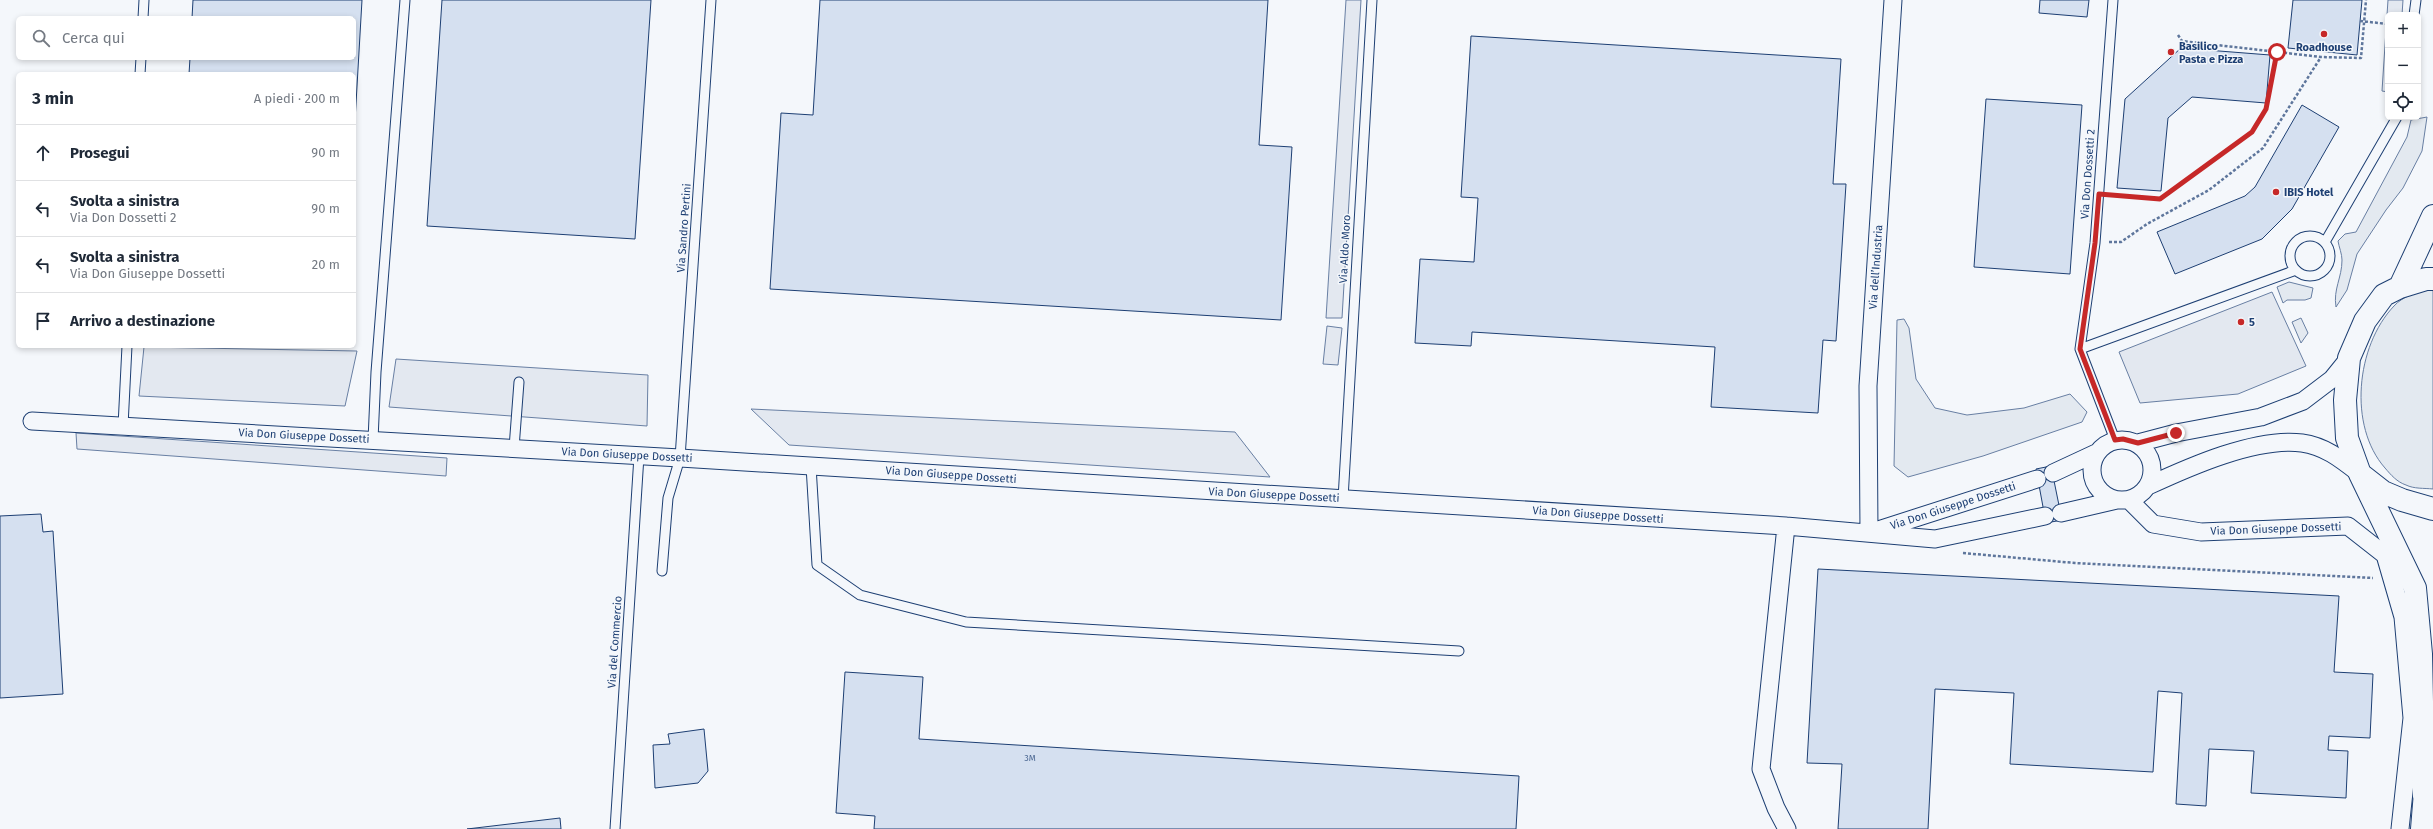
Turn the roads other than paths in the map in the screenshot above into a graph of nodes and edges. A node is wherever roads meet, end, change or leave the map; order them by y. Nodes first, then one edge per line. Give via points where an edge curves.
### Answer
1 (144, 0) edge
2 (405, 0) edge
3 (711, 0) edge
4 (1372, 0) edge
5 (1892, 0) edge
6 (2113, 0) edge
7 (2416, 0) edge
8 (2414, 12) edge
9 (143, 16) edge
10 (141, 60) edge
11 (140, 72) edge
12 (2395, 120) edge
13 (2433, 216) edge
14 (2325, 242) junction
15 (2296, 270) junction
16 (2433, 279) edge
17 (2400, 287) junction
18 (127, 348) edge
19 (2080, 349) junction
20 (2349, 358) junction
21 (519, 382) dead end
22 (32, 421) dead end
23 (123, 426) junction
24 (373, 440) junction
25 (2115, 440) junction
26 (2138, 443) junction
27 (514, 448) junction
28 (2096, 453) junction
29 (638, 456) junction
30 (680, 458) junction
31 (811, 466) junction
32 (2053, 473) dead end
33 (2360, 474) junction
34 (2037, 479) dead end
35 (2148, 486) junction
36 (1343, 499) junction
37 (2123, 500) junction
38 (2433, 509) edge
39 (2061, 513) dead end
40 (2045, 516) dead end
41 (1786, 526) junction
42 (1869, 533) junction
43 (662, 571) dead end
44 (1459, 651) dead end
45 (2433, 707) edge
46 (2424, 796) junction
47 (615, 829) edge
48 (1787, 829) edge
49 (2400, 829) edge
50 (2422, 829) edge

1 - 9 lane
2 - 24 lane
3 - 30 lane, Via Sandro Pertini
4 - 36 lane, Via Aldo Moro
5 - 42 street, Via dell’Industria via 1868,386
6 - 19 lane, Via Don Dossetti 2 via 2095,243
7 - 8 lane
10 - 11 lane
12 - 14 lane
13 - 17 main road
14 - 15 lane via 2331,255 2325,270 2308,276
14 - 15 lane via 2314,236 2297,241 2290,255
15 - 19 lane
16 - 17 main road
17 - 20 main road via 2384,295 2365,321
18 - 23 lane
19 - 25 lane, Via Don Dossetti 2
20 - 26 street via 2332,379 2303,401 2261,417
20 - 33 main road via 2345,400 2347,438
21 - 27 lane
22 - 23 street, Via Don Giuseppe Dossetti
23 - 24 street, Via Don Giuseppe Dossetti
24 - 27 street, Via Don Giuseppe Dossetti
25 - 26 street via 2123,439
25 - 28 street via 2101,447
26 - 35 street via 2146,450 2153,467
27 - 29 street, Via Don Giuseppe Dossetti
28 - 32 street
28 - 37 street, Via Don Giuseppe Dossetti via 2092,463 2094,482 2108,497
29 - 30 street, Via Don Giuseppe Dossetti
29 - 47 lane, Via del Commercio
30 - 31 street, Via Don Giuseppe Dossetti
30 - 43 lane, Via Sandro Pertini via 668,498
31 - 36 street, Via Don Giuseppe Dossetti
31 - 44 lane via 817,564 860,595 966,622
33 - 35 street via 2332,452 2303,443 2272,442 2191,466
33 - 38 main road via 2383,492
33 - 46 main road via 2415,588 2422,654
34 - 42 street, Via Don Giuseppe Dossetti
35 - 37 street via 2137,497
36 - 41 street, Via Don Giuseppe Dossetti
37 - 39 street
37 - 49 street, Via Don Giuseppe Dossetti via 2153,524 2201,532 2348,526 2385,555 2403,617 2412,718
40 - 42 street, Via Don Giuseppe Dossetti via 1935,539
41 - 42 street, Via Don Giuseppe Dossetti
41 - 48 street via 1761,768
45 - 46 main road
46 - 50 main road

